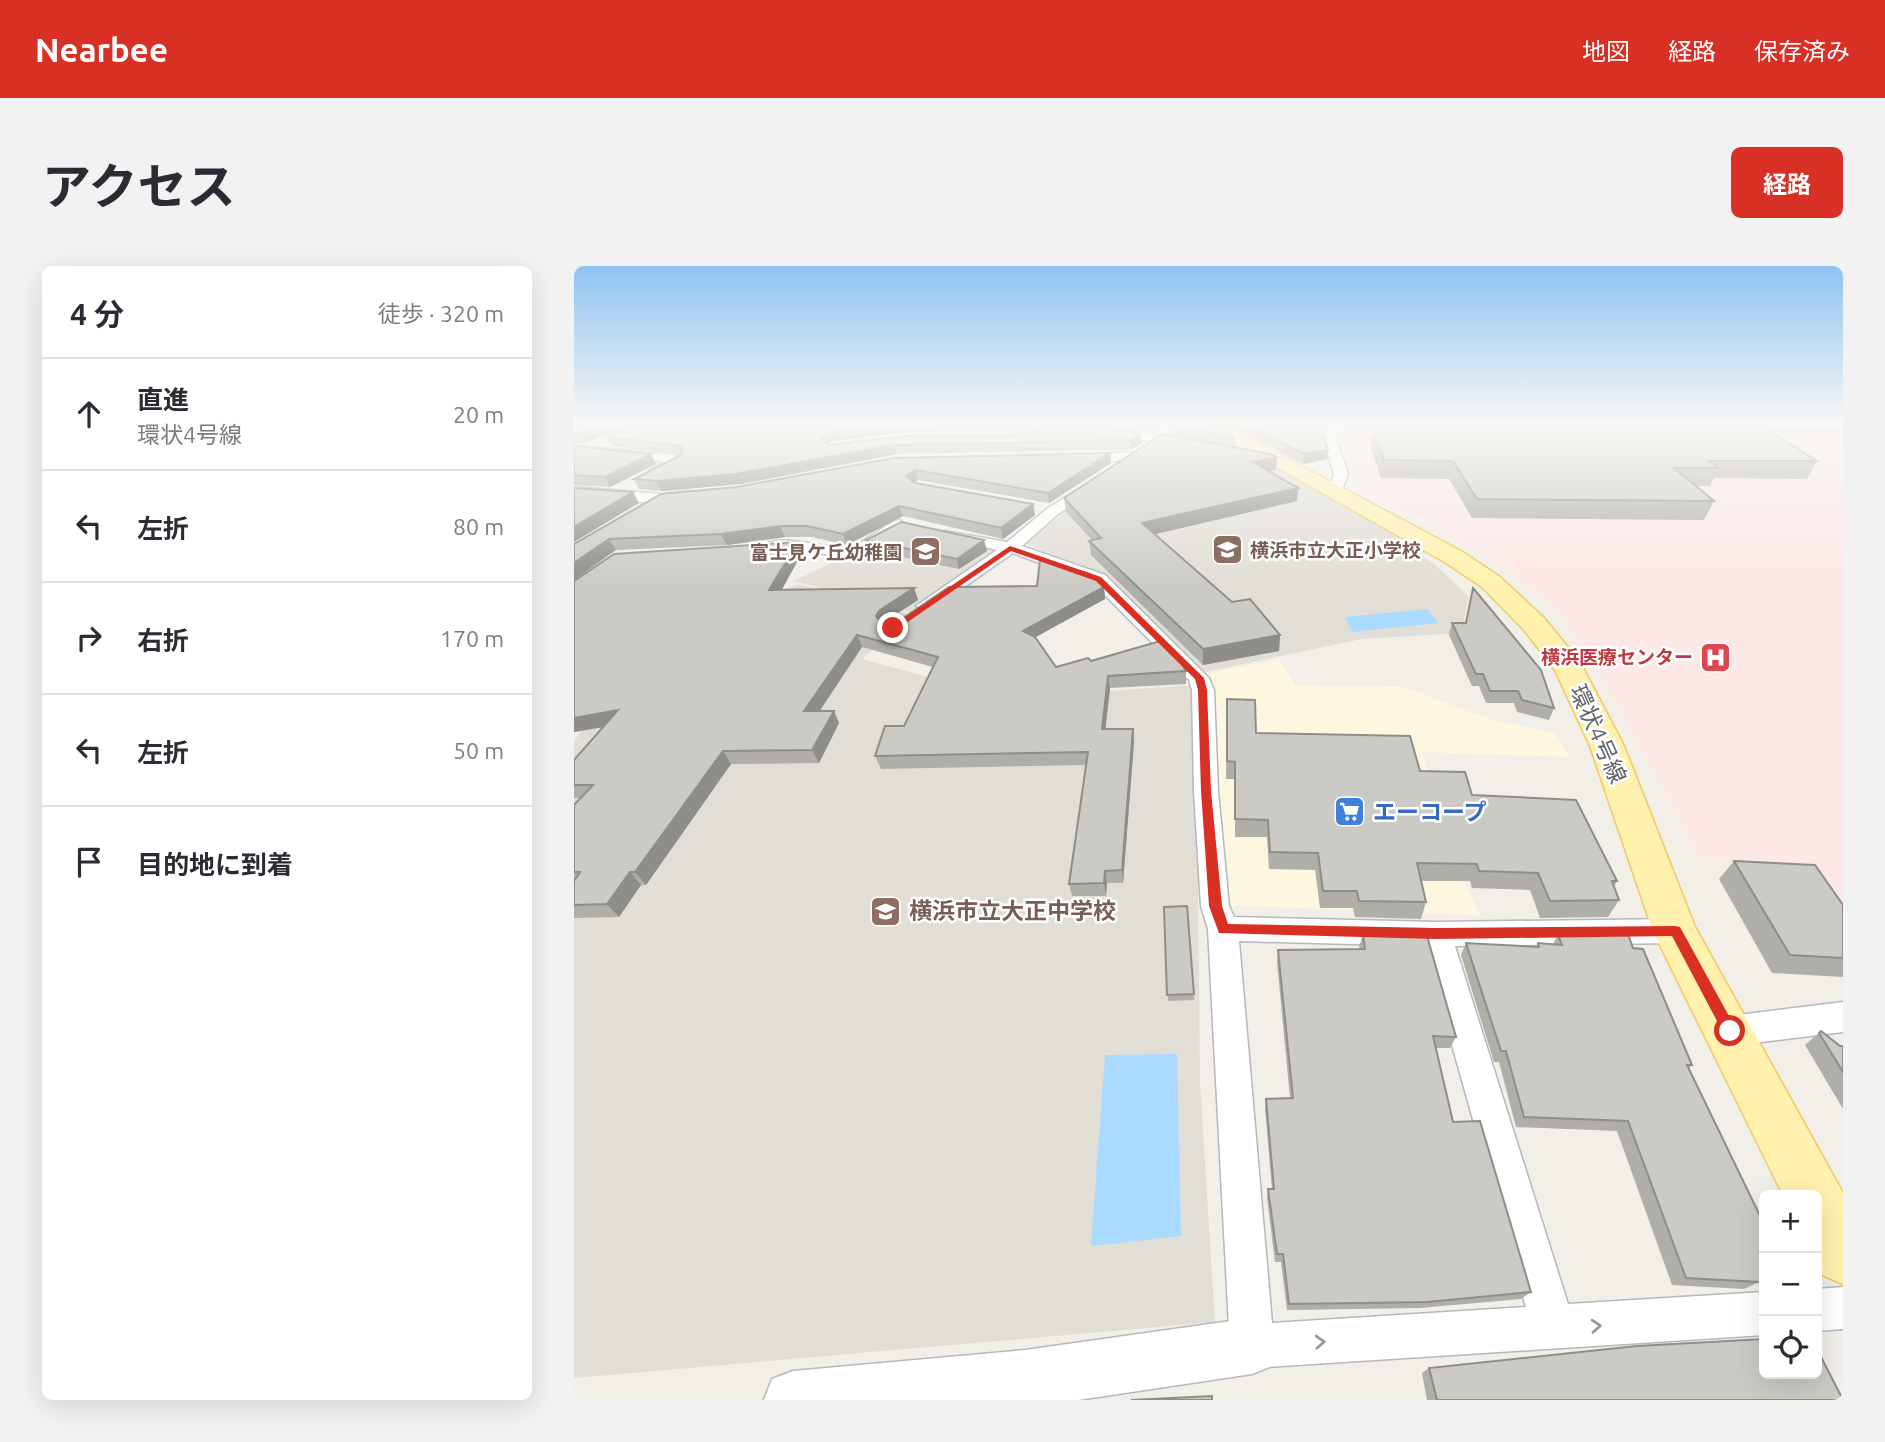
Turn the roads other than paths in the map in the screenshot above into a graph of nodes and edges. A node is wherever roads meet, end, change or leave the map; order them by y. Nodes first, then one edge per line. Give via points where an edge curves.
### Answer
1 (644, 478) edge
2 (1100, 478) edge
3 (1307, 478) edge
4 (1340, 478) edge
5 (1335, 492) junction
6 (577, 493) edge
7 (612, 494) junction
8 (701, 494) edge
9 (662, 498) junction
10 (640, 511) edge
11 (1010, 548) junction
12 (748, 552) edge
13 (915, 614) edge
14 (1223, 929) junction
15 (1675, 931) junction
16 (1436, 934) junction
17 (1843, 1017) edge
18 (1730, 1031) junction
19 (1810, 1190) edge
20 (1822, 1213) edge
21 (1843, 1255) edge
22 (1843, 1308) edge
23 (1822, 1310) edge
24 (1759, 1314) edge
25 (1554, 1329) junction
26 (1252, 1346) junction
27 (1029, 1388) edge
28 (793, 1400) edge

1 - 7 street
2 - 11 street via 1047,509
3 - 5 main road, 環状4号線
4 - 5 street
5 - 15 main road, 環状4号線 via 1490,582 1534,624 1569,668 1607,746
6 - 7 street
7 - 9 street
8 - 9 street
9 - 10 street
11 - 12 street via 902,524 849,553 785,545
11 - 13 street
11 - 14 street via 1099,579 1199,678 1215,906
14 - 16 street
14 - 26 street
15 - 16 street
15 - 18 main road, 環状4号線
16 - 25 street
17 - 18 street
18 - 19 main road, 環状4号線
20 - 21 main road
22 - 23 street
25 -> 24 street
26 -> 25 street
26 - 27 street
27 - 28 street

